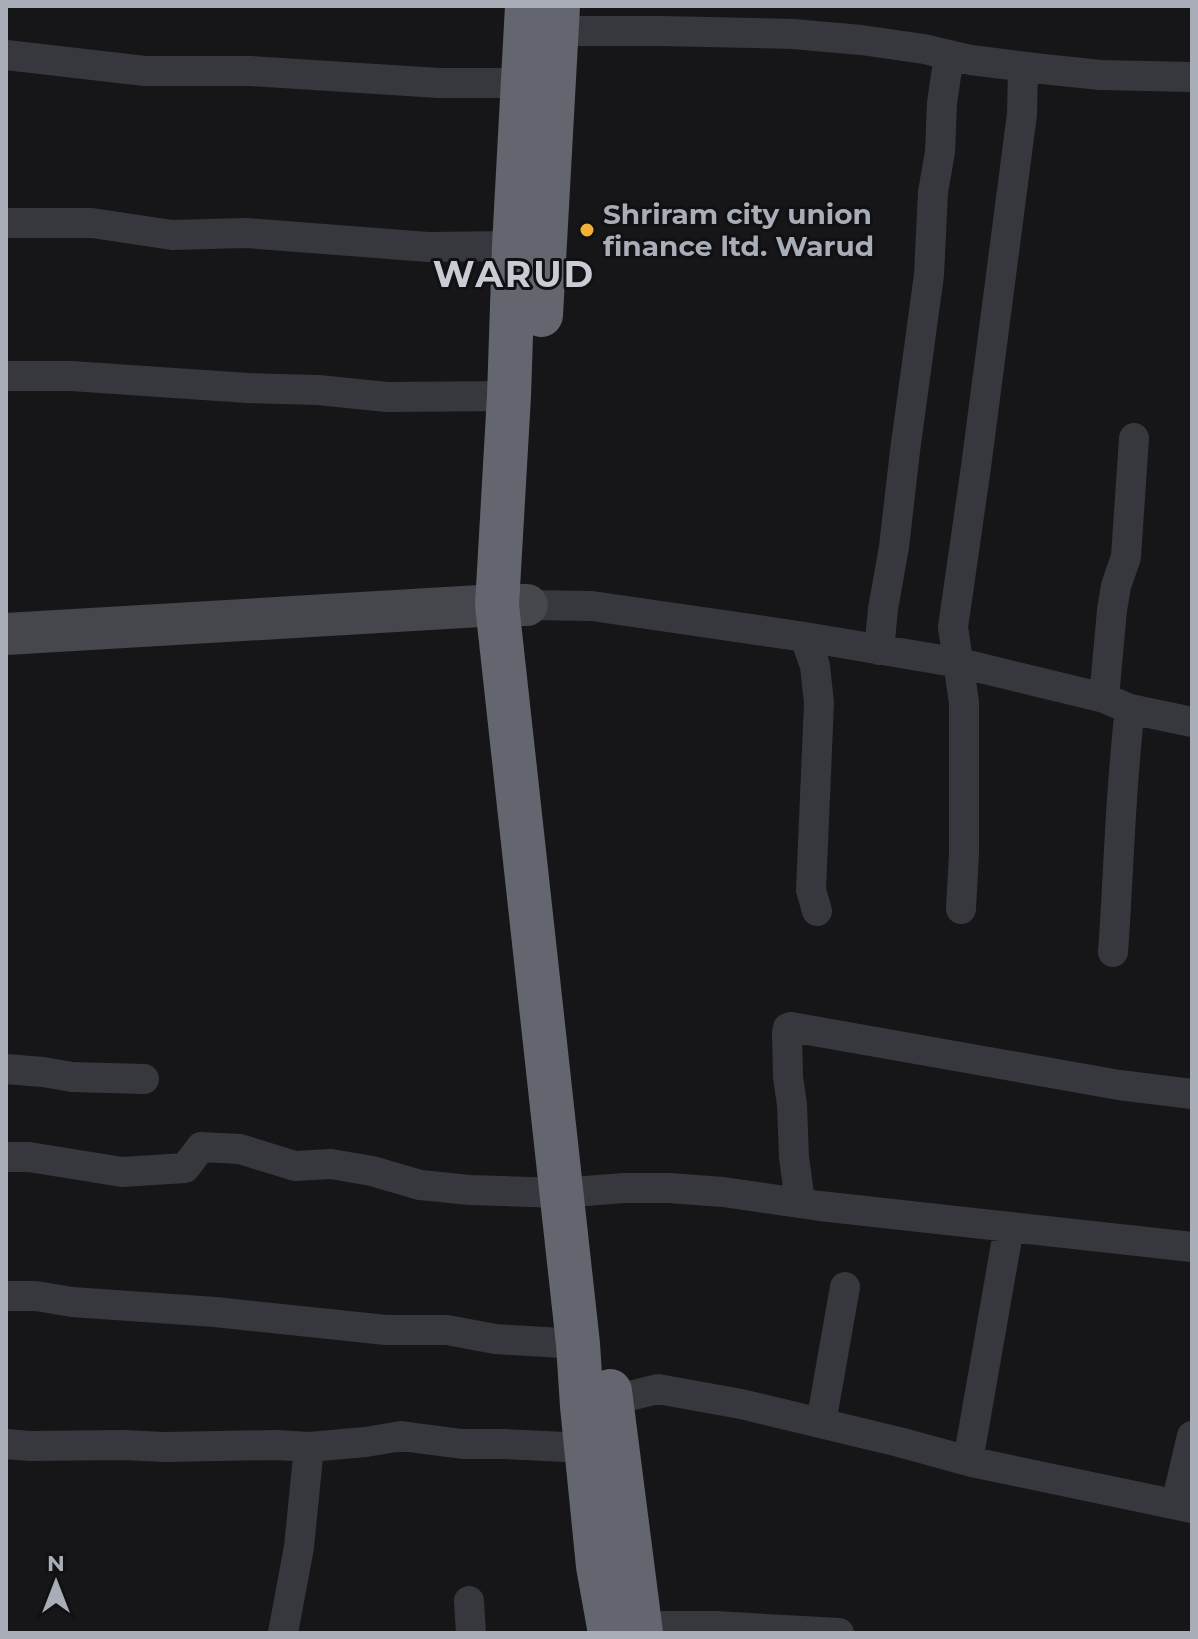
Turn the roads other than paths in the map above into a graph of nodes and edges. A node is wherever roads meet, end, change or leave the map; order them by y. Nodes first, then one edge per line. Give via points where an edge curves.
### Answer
1 (542, 19) edge
2 (6, 55) edge
3 (949, 55) junction
4 (1023, 67) junction
5 (1192, 77) edge
6 (522, 83) junction
7 (6, 223) edge
8 (514, 246) junction
9 (6, 376) edge
10 (509, 396) junction
11 (1134, 438) dead end
12 (512, 605) junction
13 (6, 634) edge
14 (805, 637) junction
15 (879, 650) junction
16 (960, 663) junction
17 (1117, 704) junction
18 (1192, 722) edge
19 (961, 909) dead end
20 (817, 911) dead end
21 (1113, 952) dead end
22 (6, 1069) edge
23 (144, 1079) dead end
24 (1192, 1094) edge
25 (6, 1157) edge
26 (574, 1192) junction
27 (800, 1202) junction
28 (1009, 1227) junction
29 (1192, 1247) edge
30 (845, 1287) dead end
31 (6, 1296) edge
32 (578, 1344) junction
33 (593, 1418) junction
34 (821, 1423) junction
35 (1192, 1436) edge
36 (6, 1444) edge
37 (309, 1447) junction
38 (968, 1461) junction
39 (1184, 1506) edge
40 (469, 1601) dead end
41 (625, 1632) edge
42 (283, 1633) edge
43 (471, 1633) edge
44 (839, 1633) edge

1 - 3 street via 661,31 861,40
1 - 6 highway
1 - 12 highway via 528,547
2 - 6 street via 145,71
3 - 4 street
3 - 15 street via 929,275
4 - 5 street
4 - 16 street via 1022,114 953,627
6 - 8 highway
7 - 8 street via 92,223 172,235 246,233 428,247
8 - 10 highway
9 - 10 street via 387,397
10 - 12 highway
11 - 17 street via 1126,557 1112,610
12 - 13 street
12 - 14 street via 592,606
12 - 26 highway
14 - 15 street
14 - 20 street via 819,703 811,890
15 - 16 street
16 - 17 street
16 - 19 street
17 - 18 street
17 - 21 street via 1122,768
22 - 23 street
24 - 27 street via 791,1027 788,1077
25 - 26 street via 122,1172 185,1168 201,1147 240,1149 295,1166 331,1164 420,1185
26 - 27 street via 669,1188
26 - 32 highway
26 - 33 highway
27 - 28 street
28 - 29 street
28 - 38 street
30 - 34 street
31 - 32 street
32 - 33 highway
33 - 34 street via 658,1389
33 - 37 street via 505,1444 401,1436
33 - 41 highway via 598,1566
34 - 38 street
35 - 39 street
36 - 37 street
37 - 42 street
38 - 39 street
40 - 43 street
41 - 44 street via 715,1626

